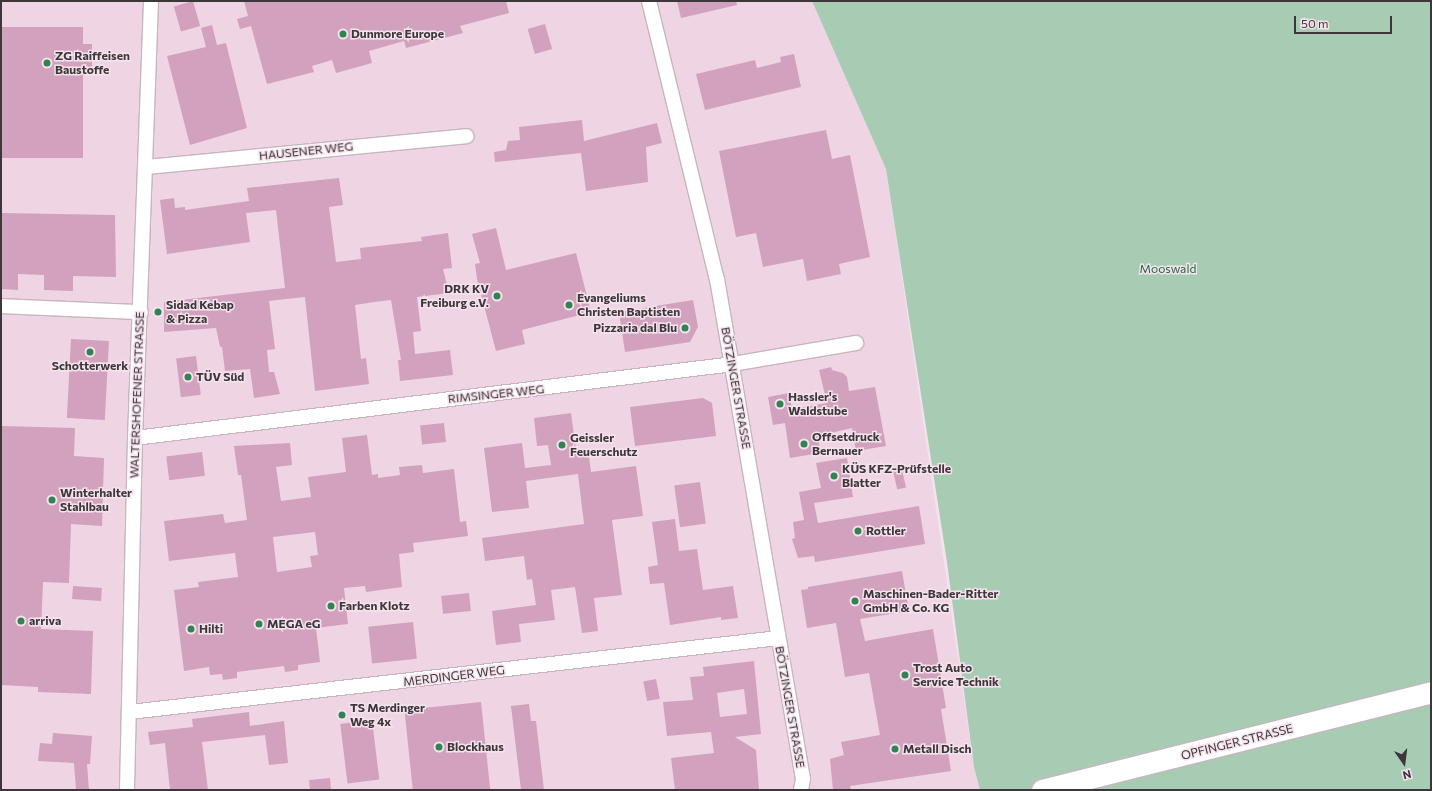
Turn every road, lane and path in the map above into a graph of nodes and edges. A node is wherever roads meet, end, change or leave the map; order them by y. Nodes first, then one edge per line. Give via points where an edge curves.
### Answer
1 (151, 1) edge
2 (649, 1) edge
3 (466, 136) dead end
4 (146, 167) junction
5 (1, 306) edge
6 (141, 312) junction
7 (856, 343) dead end
8 (733, 364) junction
9 (135, 438) junction
10 (778, 638) junction
11 (1431, 692) edge
12 (130, 712) junction
13 (805, 786) edge
14 (127, 790) edge
15 (1042, 790) edge

1 - 4 street, WALTERSHOFENER STRASSE
2 - 8 street, BÖTZINGER STRASSE via 687,151
3 - 4 street, HAUSENER WEG
4 - 6 street, WALTERSHOFENER STRASSE
5 - 6 street
6 - 9 street, WALTERSHOFENER STRASSE
7 - 8 street, RIMSINGER WEG
8 - 9 street, RIMSINGER WEG
8 - 10 street, BÖTZINGER STRASSE
9 - 12 street, WALTERSHOFENER STRASSE
10 - 12 street, MERDINGER WEG
10 - 13 street, BÖTZINGER STRASSE
11 - 15 main road, OPFINGER STRASSE
12 - 14 street, WALTERSHOFENER STRASSE

